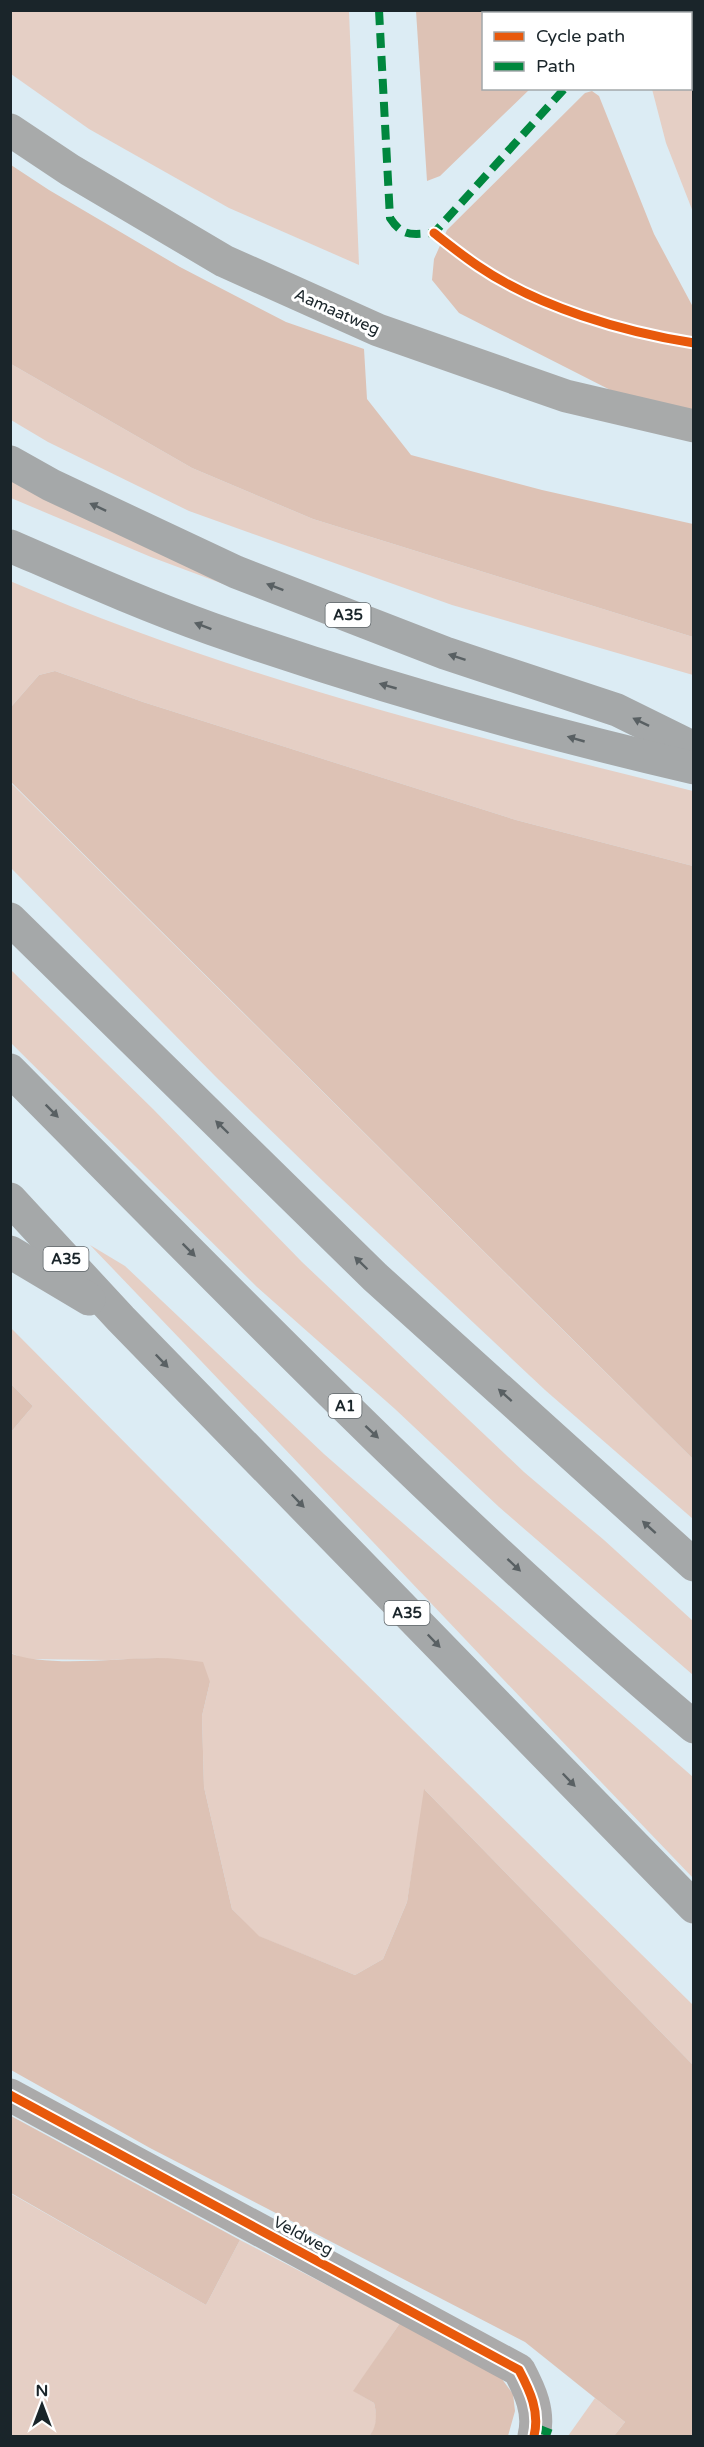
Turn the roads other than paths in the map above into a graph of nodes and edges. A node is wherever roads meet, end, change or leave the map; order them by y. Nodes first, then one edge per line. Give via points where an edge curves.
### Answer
1 (10, 130) edge
2 (693, 426) edge
3 (10, 462) edge
4 (10, 546) edge
5 (693, 748) edge
6 (693, 768) edge
7 (10, 920) edge
8 (10, 1070) edge
9 (10, 1199) edge
10 (10, 1252) edge
11 (121, 1319) junction
12 (693, 1565) edge
13 (693, 1727) edge
14 (693, 1907) edge
15 (10, 2095) edge
16 (534, 2436) edge

1 - 2 main road, Aamaatweg via 224,261 378,330 566,396
5 -> 3 highway, A35 via 617,710 445,653 236,572
6 -> 4 highway via 370,681 211,629
12 -> 7 highway via 375,1277
8 -> 13 highway, A1 via 316,1379 611,1657
9 - 11 highway, A35
10 - 11 highway, A35
11 -> 14 highway, A35
15 - 16 street, Veldweg via 519,2370 533,2397 537,2428

